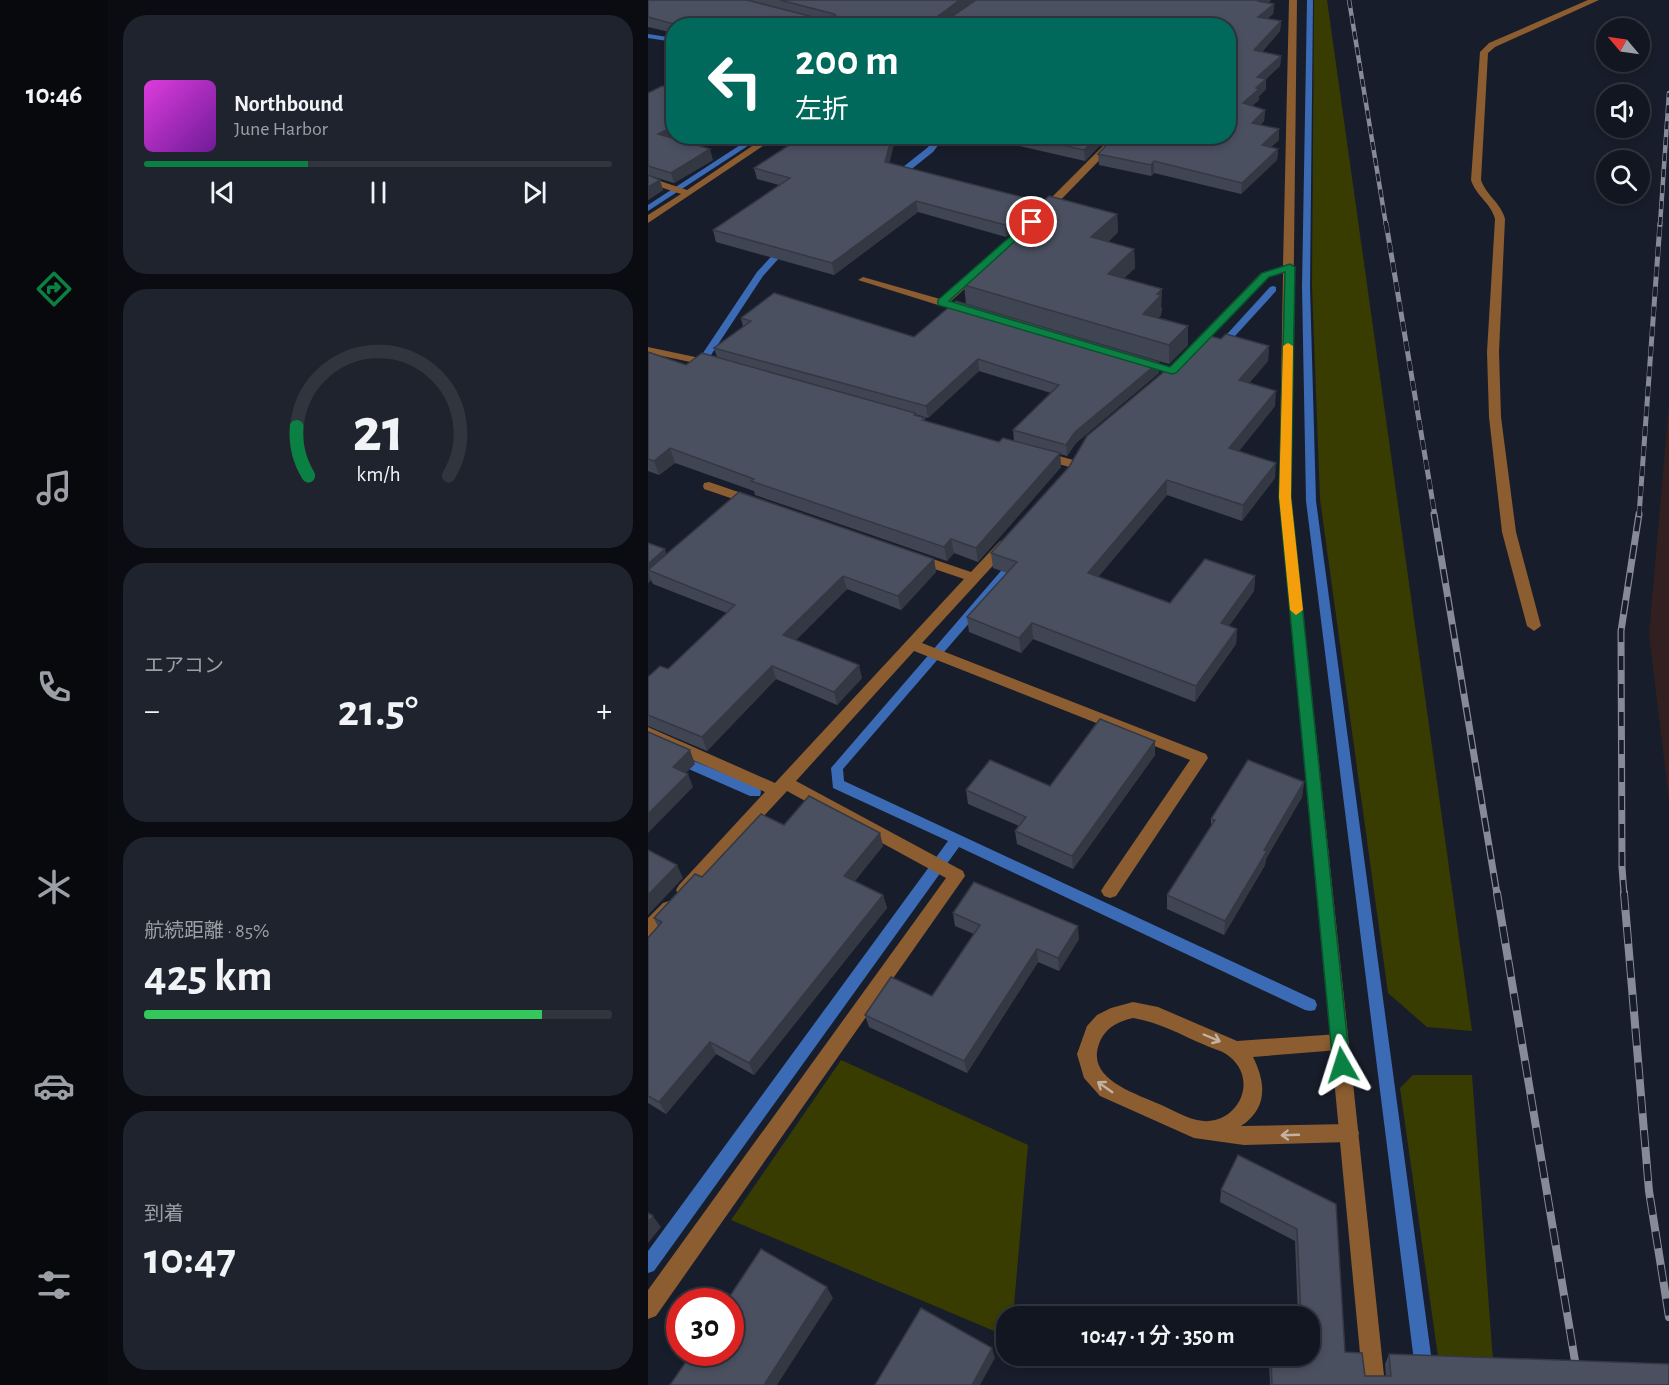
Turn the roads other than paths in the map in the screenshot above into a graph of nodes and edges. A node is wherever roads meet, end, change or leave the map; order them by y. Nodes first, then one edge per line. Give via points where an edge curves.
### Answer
1 (1293, 0) edge
2 (1595, 0) edge
3 (760, 144) edge
4 (1111, 144) edge
5 (648, 180) edge
6 (681, 191) junction
7 (648, 220) edge
8 (1290, 267) junction
9 (863, 280) dead end
10 (942, 303) junction
11 (986, 315) edge
12 (648, 350) edge
13 (1128, 358) edge
14 (729, 368) edge
15 (1027, 451) edge
16 (1063, 478) edge
17 (709, 486) dead end
18 (764, 506) edge
19 (1012, 537) edge
20 (897, 552) edge
21 (975, 578) junction
22 (1534, 626) dead end
23 (920, 648) junction
24 (648, 733) edge
25 (782, 787) junction
26 (1110, 891) dead end
27 (648, 930) edge
28 (1339, 1042) junction
29 (1236, 1050) junction
30 (1212, 1130) junction
31 (1349, 1133) junction
32 (648, 1308) edge
33 (1374, 1385) edge

1 - 8 street
2 - 22 street via 1484,52 1476,180 1499,212 1493,351 1495,417 1509,532
3 - 6 street
4 - 10 street
5 - 6 street
6 - 7 street
8 - 13 street via 1265,275 1176,366
8 - 28 street via 1285,497
9 - 10 street
10 - 11 street
12 - 14 street
15 - 16 street via 1075,460
17 - 18 street
19 - 21 street
20 - 21 street
21 - 23 street
23 - 25 street
23 - 26 street via 1200,758
24 - 25 street
25 - 27 street
25 - 32 street via 957,876
28 - 29 street
28 - 31 street
29 - 30 street via 1253,1075 1251,1105 1227,1126
30 -> 29 street via 1194,1129 1107,1090 1091,1072 1086,1053 1089,1042 1104,1021 1125,1011 1143,1010
31 -> 30 street via 1244,1136
31 - 33 street

